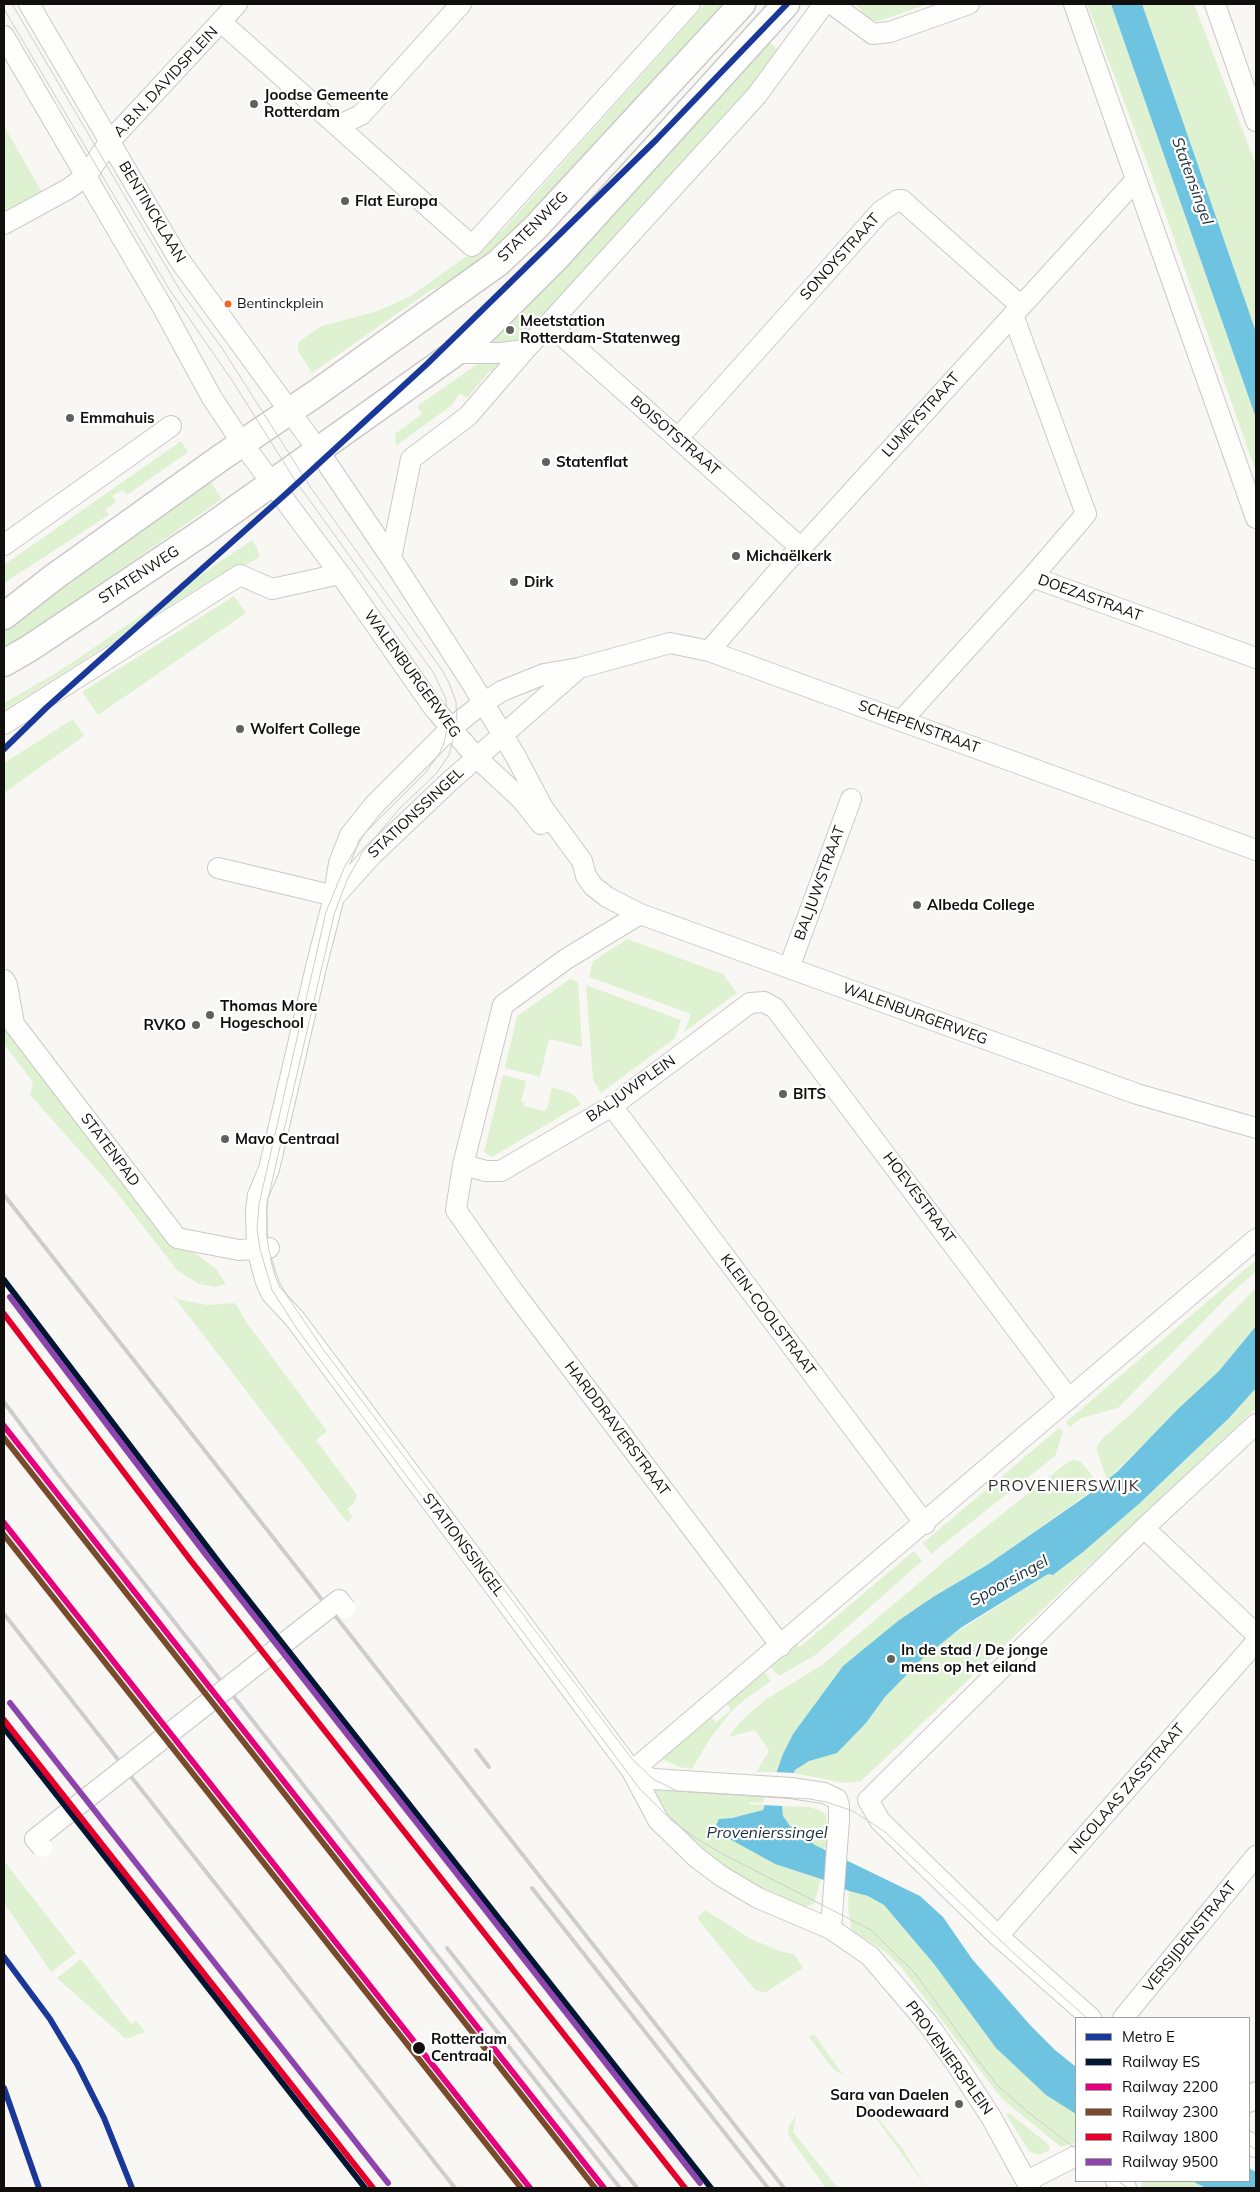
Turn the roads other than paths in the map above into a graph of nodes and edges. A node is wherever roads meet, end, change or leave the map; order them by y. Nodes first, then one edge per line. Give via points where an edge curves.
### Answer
1 (29, 4) edge
2 (237, 4) edge
3 (461, 4) edge
4 (690, 4) edge
5 (742, 4) edge
6 (786, 4) edge
7 (824, 4) edge
8 (832, 4) edge
9 (970, 4) edge
10 (1074, 4) edge
11 (1216, 4) edge
12 (221, 22) junction
13 (4, 36) edge
14 (1255, 112) edge
15 (337, 126) junction
16 (110, 141) junction
17 (86, 176) junction
18 (1135, 181) junction
19 (4, 224) edge
20 (1016, 310) junction
21 (550, 324) junction
22 (525, 350) junction
23 (457, 353) junction
24 (290, 411) junction
25 (171, 426) dead end
26 (678, 438) junction
27 (242, 443) junction
28 (318, 450) junction
29 (272, 483) junction
30 (1256, 518) edge
31 (4, 545) edge
32 (801, 548) junction
33 (391, 558) junction
34 (340, 574) junction
35 (54, 577) junction
36 (1032, 577) junction
37 (4, 597) edge
38 (4, 616) edge
39 (30, 648) junction
40 (709, 651) junction
41 (1256, 658) edge
42 (4, 663) edge
43 (579, 668) junction
44 (4, 674) edge
45 (483, 703) junction
46 (902, 720) junction
47 (4, 724) edge
48 (450, 728) junction
49 (502, 734) junction
50 (476, 757) junction
51 (851, 799) dead end
52 (1256, 850) edge
53 (218, 868) dead end
54 (586, 876) junction
55 (334, 896) junction
56 (640, 914) junction
57 (789, 968) junction
58 (4, 980) edge
59 (764, 1002) joint
60 (612, 1106) junction
61 (1256, 1128) edge
62 (463, 1165) junction
63 (1256, 1239) edge
64 (263, 1248) junction
65 (1069, 1399) junction
66 (1256, 1424) edge
67 (925, 1524) junction
68 (1144, 1528) junction
69 (345, 1608) dead end
70 (1256, 1634) edge
71 (1256, 1642) edge
72 (781, 1646) junction
73 (632, 1771) junction
74 (837, 1799) junction
75 (868, 1800) junction
76 (42, 1847) dead end
77 (1256, 1856) edge
78 (831, 1929) junction
79 (998, 1936) junction
80 (1090, 2017) edge
81 (1125, 2017) edge
82 (1075, 2157) edge
83 (1029, 2185) edge

1 - 16 street, BENTINCKLAAN
2 - 12 street, A.B.N. DAVIDSPLEIN
3 - 15 street via 361,115
4 - 15 street, STATENWEG via 472,246
5 - 24 main road, STATENWEG via 535,228 498,263
6 - 23 main road via 526,290
7 - 21 street via 758,95
8 - 9 street via 873,34 890,32
10 - 18 street
11 - 14 street
12 - 15 street
12 - 16 street, A.B.N. DAVIDSPLEIN
13 - 17 street
16 - 17 street, A.B.N. DAVIDSPLEIN
16 - 24 street, BENTINCKLAAN via 178,258
17 - 19 street, A.B.N. DAVIDSPLEIN via 68,190
17 - 27 street via 208,392
18 - 20 street, LUMEYSTRAAT
18 - 30 street
20 - 26 street, SONOYSTRAAT via 913,210 898,200 881,211
20 - 32 street, LUMEYSTRAAT
20 - 36 street, DOEZASTRAAT via 1086,514
21 - 22 street
21 - 26 street, BOISOTSTRAAT
22 - 23 street
22 - 33 street via 468,416 411,459
23 - 28 main road
24 - 27 main road
24 - 28 street
25 - 31 street
26 - 32 street, BOISOTSTRAAT
27 - 29 street
27 - 35 main road
28 - 29 main road
28 - 33 street, WALENBURGERWEG
29 - 34 street, WALENBURGERWEG
29 - 39 main road, STATENWEG
32 - 40 street, LUMEYSTRAAT
33 - 45 street, WALENBURGERWEG
34 - 47 street via 272,589 240,574
34 - 48 street, WALENBURGERWEG
35 - 37 main road
35 - 38 main road
36 - 41 street, DOEZASTRAAT
36 - 46 street
39 - 42 main road, STATENWEG
39 - 44 main road
40 - 43 street, SCHEPENSTRAAT via 670,643
40 - 46 street, SCHEPENSTRAAT
43 - 45 street, SCHEPENSTRAAT via 544,674 502,691
43 - 49 street, SCHEPENSTRAAT
45 - 48 street, STATIONSSINGEL
45 - 49 street, WALENBURGERWEG
46 - 52 street, SCHEPENSTRAAT
48 - 50 street, WALENBURGERWEG
48 - 55 street, STATIONSSINGEL via 374,805 350,835 339,864
49 - 50 street, STATIONSSINGEL
49 - 54 street, WALENBURGERWEG via 543,808 582,861
50 - 54 street, WALENBURGERWEG via 522,800 573,868
50 - 55 street, STATIONSSINGEL via 372,855
51 - 57 street, BALJUWSTRAAT
53 - 55 street
54 - 56 street, WALENBURGERWEG via 607,897
55 - 64 street, STATIONSSINGEL via 269,1169
56 - 57 street, WALENBURGERWEG
56 - 62 street via 566,959 503,1005
57 - 61 street, WALENBURGERWEG via 1137,1094
58 - 64 street, STATENPAD via 14,1024 177,1238 239,1250
59 - 60 street, BALJUWPLEIN via 750,1003
59 - 65 street, HOEVESTRAAT via 775,1008
60 - 62 street, BALJUWPLEIN via 501,1171
60 - 67 street, KLEIN-COOLSTRAAT
62 - 72 street, HARDDRAVERSTRAAT via 456,1210 513,1291
63 - 65 street
64 - 73 street, STATIONSSINGEL via 295,1319
65 - 67 street
66 - 68 street
67 - 72 street
68 - 70 street
68 - 75 street
69 - 76 street, bridge via 339,1600 303,1634 101,1794 35,1839
71 - 79 street, NICOLAAS ZASSTRAAT
72 - 73 street
73 - 74 street via 653,1780 791,1788 824,1793
73 - 78 street, PROVENIERSPLEIN via 658,1820 696,1857 758,1898
74 - 75 street
74 - 78 street
75 - 79 street via 880,1821
77 - 81 street, VERSIJDENSTRAAT
78 - 83 street, PROVENIERSPLEIN via 870,1956 929,2025 991,2117
79 - 80 street
82 - 83 street

